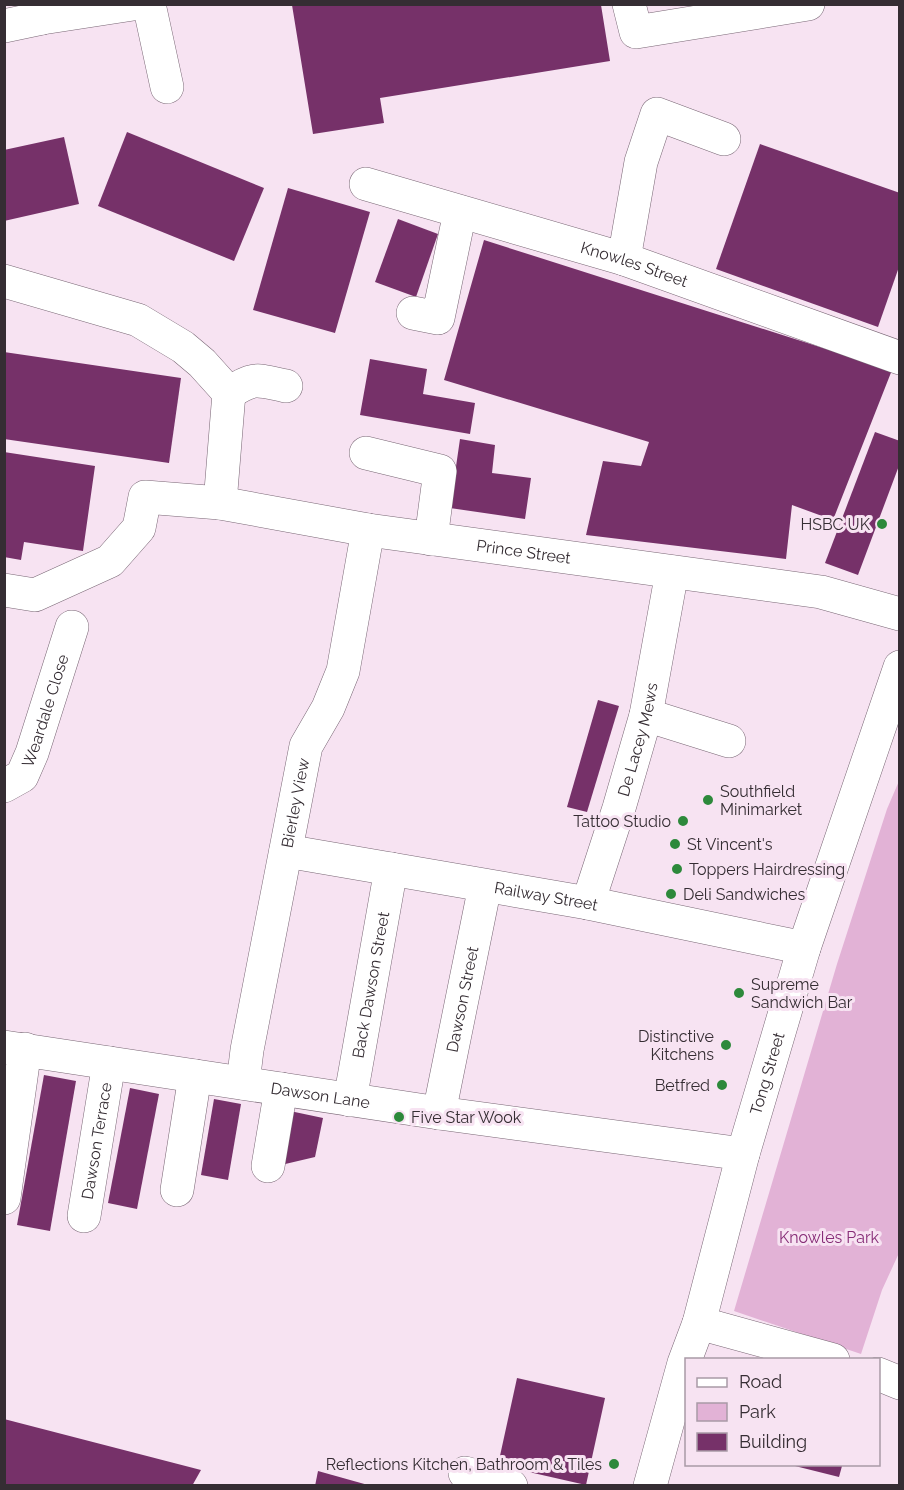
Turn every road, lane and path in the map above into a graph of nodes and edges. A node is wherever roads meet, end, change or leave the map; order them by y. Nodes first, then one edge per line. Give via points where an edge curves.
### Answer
1 (133, 4) edge
2 (149, 4) edge
3 (629, 4) edge
4 (808, 4) edge
5 (40, 11) edge
6 (4, 26) edge
7 (167, 87) dead end
8 (724, 139) dead end
9 (366, 184) dead end
10 (460, 213) junction
11 (624, 259) junction
12 (4, 281) edge
13 (413, 314) dead end
14 (900, 358) edge
15 (286, 386) dead end
16 (229, 393) junction
17 (366, 453) dead end
18 (220, 503) junction
19 (368, 530) junction
20 (430, 539) junction
21 (672, 572) junction
22 (4, 590) edge
23 (900, 614) edge
24 (72, 627) dead end
25 (900, 667) edge
26 (646, 715) junction
27 (729, 741) dead end
28 (4, 786) edge
29 (286, 851) junction
30 (391, 869) junction
31 (485, 886) junction
32 (588, 903) junction
33 (804, 948) junction
34 (15, 1048) edge
35 (109, 1063) junction
36 (195, 1076) junction
37 (243, 1083) junction
38 (281, 1089) junction
39 (350, 1100) junction
40 (439, 1113) junction
41 (743, 1154) junction
42 (268, 1166) dead end
43 (177, 1190) dead end
44 (4, 1198) edge
45 (84, 1216) dead end
46 (699, 1323) junction
47 (686, 1358) edge
48 (829, 1358) edge
49 (685, 1360) edge
50 (880, 1374) edge
51 (900, 1383) edge
52 (465, 1473) dead end
53 (511, 1485) edge
54 (650, 1485) edge

1 - 5 main road
2 - 7 main road
3 - 4 main road via 636,32
5 - 6 main road
8 - 11 main road via 657,114 641,162
9 - 10 main road, Knowles Street
10 - 11 main road, Knowles Street
10 - 13 main road via 438,318
11 - 14 main road, Knowles Street
12 - 16 main road via 138,320 183,346
15 - 16 main road via 254,379
16 - 18 main road
17 - 20 main road via 440,471
18 - 19 main road, Prince Street
18 - 22 main road, Prince Street via 145,497 139,528 110,561 35,595
19 - 20 main road, Prince Street
19 - 29 main road, Bierley View via 343,671 306,746
20 - 21 main road, Prince Street
21 - 23 main road, Prince Street via 821,592
21 - 26 main road, De Lacey Mews
24 - 28 main road, Weardale Close via 32,753 22,776
25 - 33 main road, Tong Street
26 - 27 main road
26 - 32 main road, De Lacey Mews
29 - 30 main road, Railway Street
29 - 37 main road, Bierley View
30 - 31 main road, Railway Street
30 - 39 main road, Back Dawson Street
31 - 32 main road, Railway Street
31 - 40 main road, Dawson Street
32 - 33 main road, Railway Street
33 - 41 main road, Tong Street
34 - 35 main road, Dawson Lane
34 - 44 main road
35 - 36 main road, Dawson Lane
35 - 45 main road, Dawson Terrace
36 - 37 main road, Dawson Lane
36 - 43 main road
37 - 38 main road, Dawson Lane
38 - 39 main road, Dawson Lane
38 - 42 main road
39 - 40 main road, Dawson Lane
40 - 41 main road, Dawson Lane
41 - 46 main road, Tong Street
46 - 47 main road, Tong Street
46 - 48 main road
49 - 54 main road, Tong Street
50 - 51 main road
52 - 53 main road

